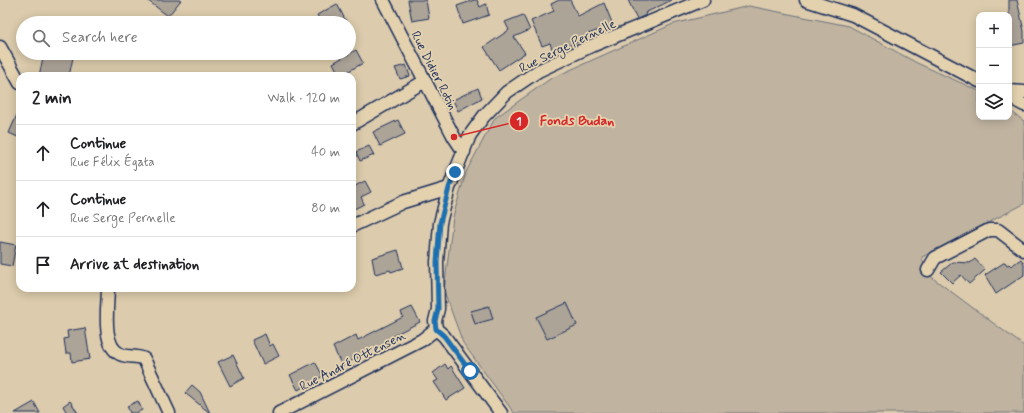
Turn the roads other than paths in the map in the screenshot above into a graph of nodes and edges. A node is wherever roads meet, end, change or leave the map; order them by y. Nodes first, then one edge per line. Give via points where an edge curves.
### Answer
1 (383, 0) edge
2 (703, 0) edge
3 (806, 0) edge
4 (0, 47) edge
5 (16, 76) edge
6 (976, 79) edge
7 (425, 81) junction
8 (1012, 91) edge
9 (1024, 92) edge
10 (1012, 99) edge
11 (1024, 105) edge
12 (356, 122) edge
13 (464, 152) junction
14 (449, 188) junction
15 (356, 224) edge
16 (1024, 250) edge
17 (928, 270) dead end
18 (108, 292) edge
19 (436, 329) junction
20 (168, 413) edge
21 (278, 413) edge
22 (501, 413) edge

1 - 7 street, Rue Didier Rotin
2 - 13 street, Rue Serge Pernelle via 538,71 507,92 484,116 470,135
3 - 6 street via 853,15
4 - 5 street
7 - 12 street
7 - 13 street, Rue Didier Rotin
8 - 9 street
10 - 11 street
13 - 14 street, Rue Serge Pernelle
14 - 15 street via 403,202
14 - 19 street, Rue Serge Pernelle via 440,223
16 - 17 street via 998,230 989,230 935,258
18 - 20 street via 108,330 112,347 118,353 144,359
19 - 21 street, Rue André Ottensen via 422,340
19 - 22 street

